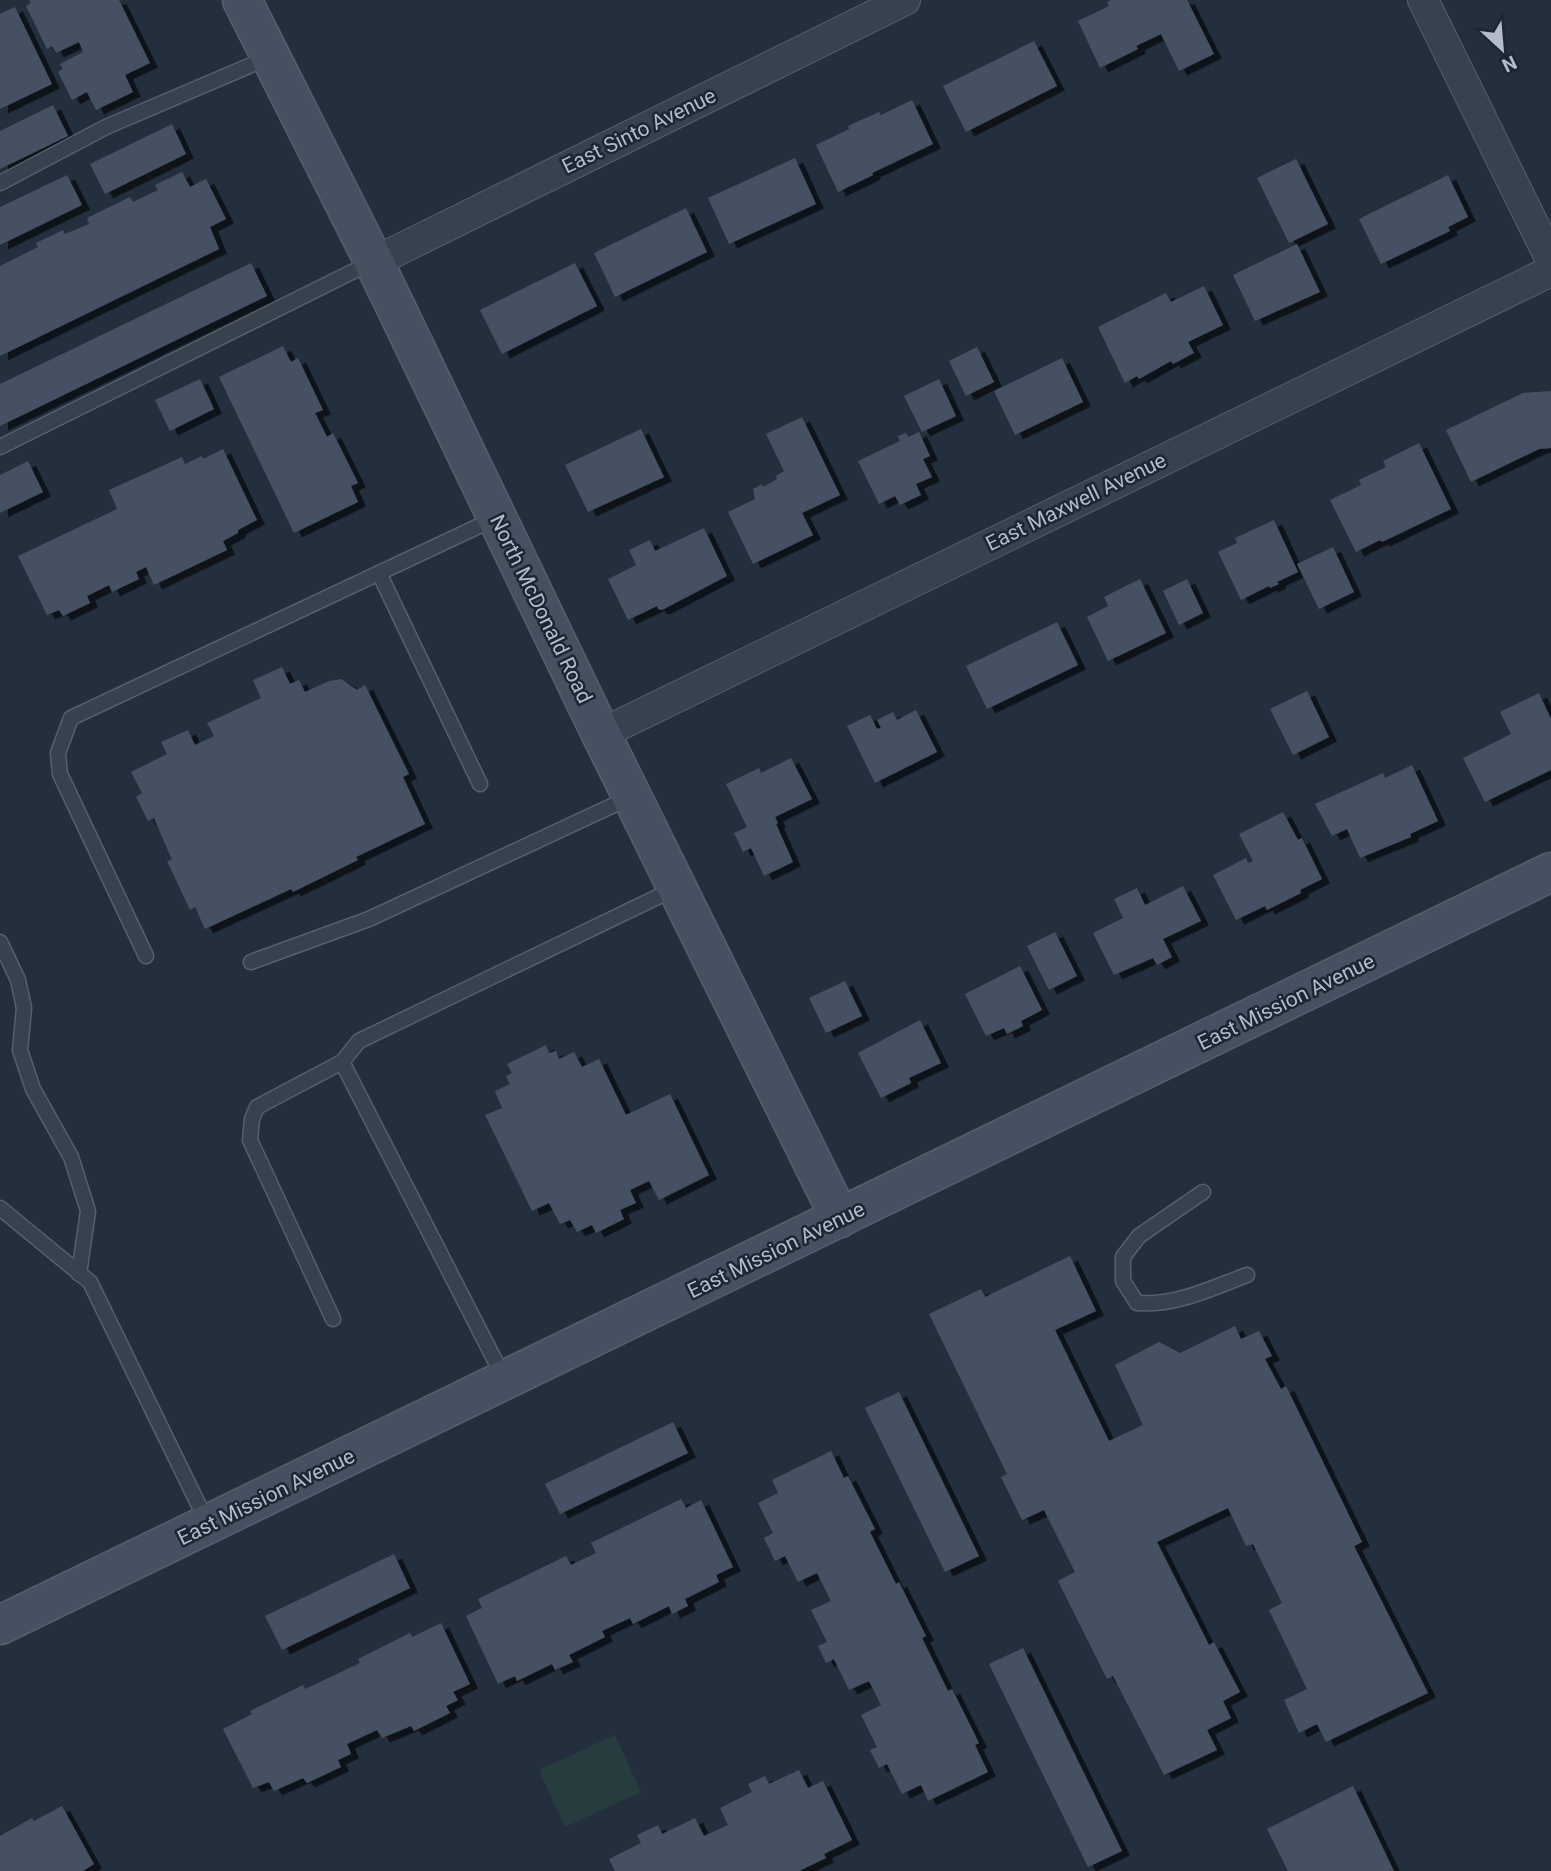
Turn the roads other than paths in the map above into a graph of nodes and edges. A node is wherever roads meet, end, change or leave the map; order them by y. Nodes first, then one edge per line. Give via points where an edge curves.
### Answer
1 (242, 0) edge
2 (905, 0) edge
3 (1423, 0) edge
4 (271, 57) junction
5 (0, 183) edge
6 (1551, 260) edge
7 (374, 262) junction
8 (1551, 271) edge
9 (0, 447) edge
10 (497, 518) junction
11 (379, 573) junction
12 (601, 734) junction
13 (480, 784) dead end
14 (632, 797) junction
15 (1551, 872) edge
16 (677, 888) junction
17 (0, 942) edge
18 (146, 956) dead end
19 (251, 962) dead end
20 (342, 1062) junction
21 (1203, 1192) dead end
22 (0, 1208) edge
23 (840, 1219) junction
24 (79, 1274) junction
25 (1247, 1275) dead end
26 (333, 1319) dead end
27 (506, 1381) junction
28 (208, 1525) junction
29 (0, 1625) edge

1 - 4 street, North McDonald Road
2 - 7 street, East Sinto Avenue
3 - 6 street
4 - 5 lane via 106,127
4 - 7 street, North McDonald Road
7 - 9 lane
7 - 10 street, North McDonald Road
8 - 12 street, East Maxwell Avenue
10 - 11 lane
10 - 12 street, North McDonald Road
11 - 13 lane
11 - 18 lane via 71,718 58,753 60,774
12 - 14 street, North McDonald Road
14 - 16 street, North McDonald Road
14 - 19 lane via 369,919
15 - 23 street, East Mission Avenue
16 - 20 lane via 359,1041
16 - 23 street, North McDonald Road
17 - 24 lane via 18,980 24,1008 20,1050 33,1089 71,1157 88,1211
20 - 26 lane via 257,1107 250,1140
20 - 27 lane
21 - 25 lane via 1139,1236 1123,1257 1123,1281 1137,1303 1156,1304
22 - 24 lane
23 - 27 street, East Mission Avenue
24 - 28 lane via 90,1282
27 - 28 street, East Mission Avenue
28 - 29 street, East Mission Avenue

